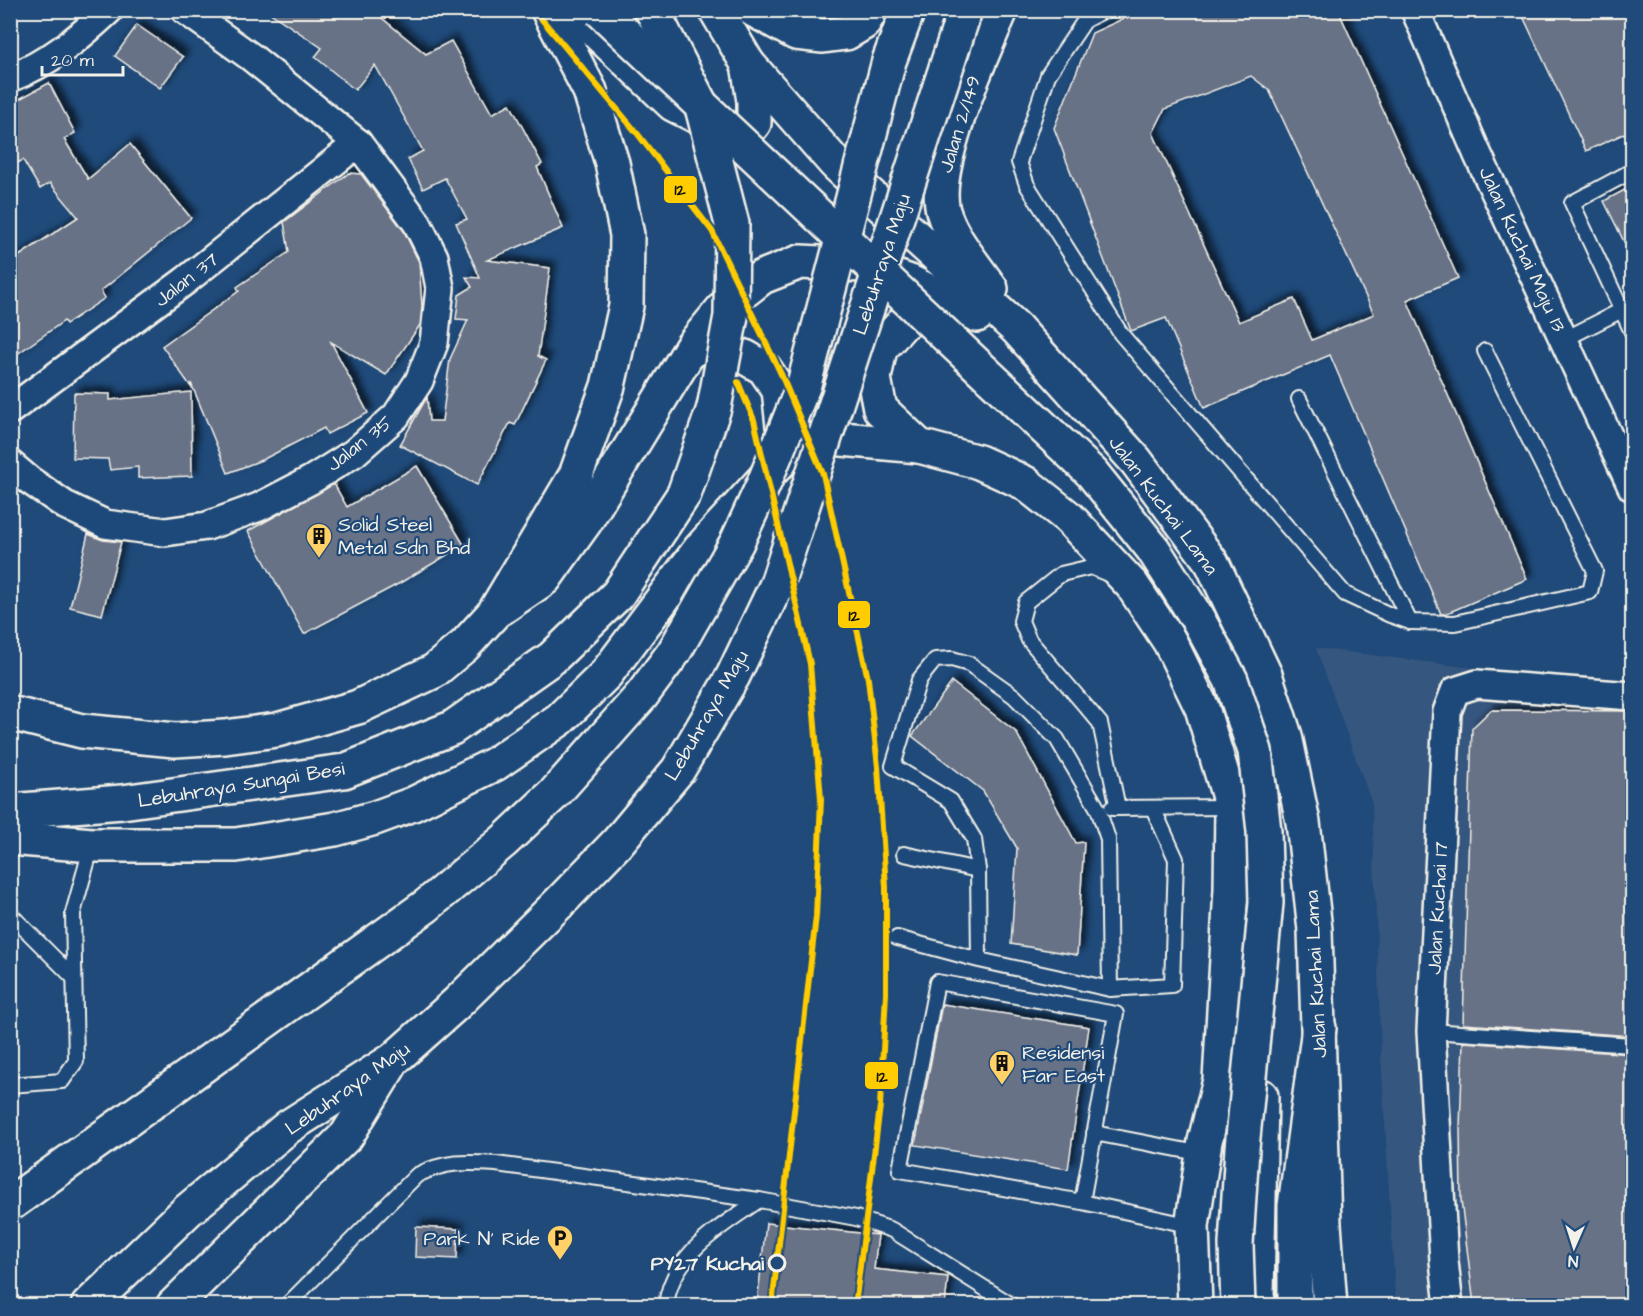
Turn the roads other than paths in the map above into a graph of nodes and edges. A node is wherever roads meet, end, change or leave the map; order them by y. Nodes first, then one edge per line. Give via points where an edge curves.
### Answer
1 (109, 10) edge
2 (185, 10) edge
3 (548, 10) edge
4 (573, 10) edge
5 (600, 10) edge
6 (652, 10) edge
7 (716, 10) edge
8 (754, 10) edge
9 (871, 10) edge
10 (908, 10) edge
11 (965, 10) edge
12 (1001, 10) edge
13 (1105, 10) edge
14 (1415, 10) edge
15 (748, 64) junction
16 (10, 78) edge
17 (358, 142) junction
18 (1632, 171) edge
19 (1627, 307) edge
20 (977, 315) junction
21 (1016, 328) junction
22 (1632, 332) edge
23 (1565, 339) junction
24 (693, 345) junction
25 (1485, 351) dead end
26 (1299, 399) dead end
27 (10, 410) edge
28 (919, 446) junction
29 (786, 455) junction
30 (10, 464) edge
31 (1632, 487) edge
32 (1132, 585) junction
33 (494, 613) junction
34 (1410, 622) junction
35 (1632, 696) edge
36 (10, 713) edge
37 (1232, 807) junction
38 (1098, 808) junction
39 (1118, 808) junction
40 (1153, 808) junction
41 (10, 811) edge
42 (10, 838) edge
43 (92, 845) junction
44 (904, 854) dead end
45 (978, 870) junction
46 (10, 914) edge
47 (897, 938) dead end
48 (979, 960) junction
49 (74, 978) junction
50 (1110, 989) junction
51 (1319, 1028) junction
52 (1431, 1032) junction
53 (1632, 1045) edge
54 (393, 1060) junction
55 (10, 1085) edge
56 (1094, 1133) junction
57 (1203, 1154) junction
58 (759, 1200) junction
59 (1082, 1202) junction
60 (10, 1204) edge
61 (1192, 1226) junction
62 (997, 1296) junction
63 (1191, 1296) edge
64 (88, 1305) edge
65 (173, 1305) edge
66 (285, 1305) edge
67 (666, 1305) edge
68 (986, 1305) edge
69 (1013, 1305) edge
70 (1238, 1305) edge
71 (1259, 1305) edge
72 (1295, 1305) edge
73 (1330, 1305) edge
74 (1449, 1305) edge

1 - 16 street via 50,59
2 - 17 street, Jalan 35
3 - 33 main road via 590,91 612,162 627,235 626,306 608,386 576,475
4 - 15 main road via 673,104 726,131 744,135 754,123
5 - 70 main road, bridge via 1092,473 1153,549 1231,680 1255,751 1264,831 1266,903 1242,1148 1236,1244
6 - 41 main road, Lebuhraya Sungai Besi, bridge via 702,107 732,224 731,316 714,408 684,494 618,594 552,658 452,728 344,771 122,802
7 - 15 main road
8 - 9 main road via 796,33 823,36 846,33 863,24
10 - 60 main road, Lebuhraya Maju, bridge via 889,61 804,384 737,543 674,652 642,695 554,794 426,906
11 - 54 main road, Lebuhraya Maju, bridge via 777,584 732,676 678,770 617,843 515,947
12 - 21 main road, Jalan 2/149 via 969,87 940,191 953,232
13 - 34 lane via 1085,20 1048,75 1019,162 1027,185 1121,334 1337,585 1345,594
14 - 23 street, Jalan Kuchai Maju 13
15 - 21 main road, Jalan Kuchai Lama via 835,163
17 - 27 street, Jalan 37 via 185,281
17 - 30 street, Jalan 35 via 417,223 434,257 440,288 434,344 418,381 396,416 354,453 259,507 207,526 165,532 105,524 65,505
18 - 19 lane via 1572,202
19 - 22 lane
19 - 23 lane
20 - 21 main road
20 - 24 main road via 910,282 862,265 800,262 762,277 726,305
20 - 28 main road via 931,311 904,322 880,349 874,378 880,409
21 - 51 main road, Jalan Kuchai Lama via 1136,461 1212,563 1250,642 1285,736 1303,822 1315,930
23 - 31 street, Jalan Kuchai Maju 13
24 - 29 main road via 745,357 764,368 779,390
24 - 33 main road via 585,522 545,578
25 - 34 lane via 1595,571 1590,592 1455,623
26 - 34 lane
28 - 29 main road via 820,437
28 - 32 main road via 979,462 1025,483 1069,518
29 - 43 main road via 701,548 606,674 560,719 495,764 413,804 335,829 236,845
32 - 37 main road via 1170,642 1202,708
32 - 39 lane via 1091,567 1061,574 1026,602 1021,621 1029,640 1100,723
33 - 36 main road via 434,671 358,707 277,730 175,740 82,731
35 - 52 street, Jalan Kuchai 17 via 1476,684 1455,691 1447,712
37 - 40 lane
37 - 57 main road via 1220,1080
37 - 71 main road via 1250,877 1264,983 1257,1197
38 - 39 lane
38 - 45 lane via 1057,739 1014,696 969,664 935,660 919,681 892,766 951,801 974,839
38 - 50 lane via 1108,839
39 - 40 lane
40 - 50 lane via 1176,859 1172,985
42 - 43 main road
43 - 49 lane via 73,913
44 - 45 lane
45 - 48 lane
46 - 49 lane
47 - 48 lane
48 - 50 lane
49 - 55 lane via 76,1061 62,1081
51 - 72 main road via 1295,1206
51 - 73 main road, Jalan Kuchai Lama
52 - 53 lane
52 - 74 street, Jalan Kuchai 17
54 - 64 main road, Lebuhraya Maju via 288,1127 187,1211
54 - 65 main road via 347,1136
56 - 57 lane
56 - 59 lane
56 - 59 lane via 1116,1014 938,982 900,1170
57 - 61 main road
58 - 62 lane via 856,1218 892,1230
58 - 66 lane via 496,1164 459,1162 436,1166 417,1175
58 - 67 lane via 692,1251 676,1273
59 - 61 lane
61 - 63 main road
62 - 68 lane
62 - 69 lane

